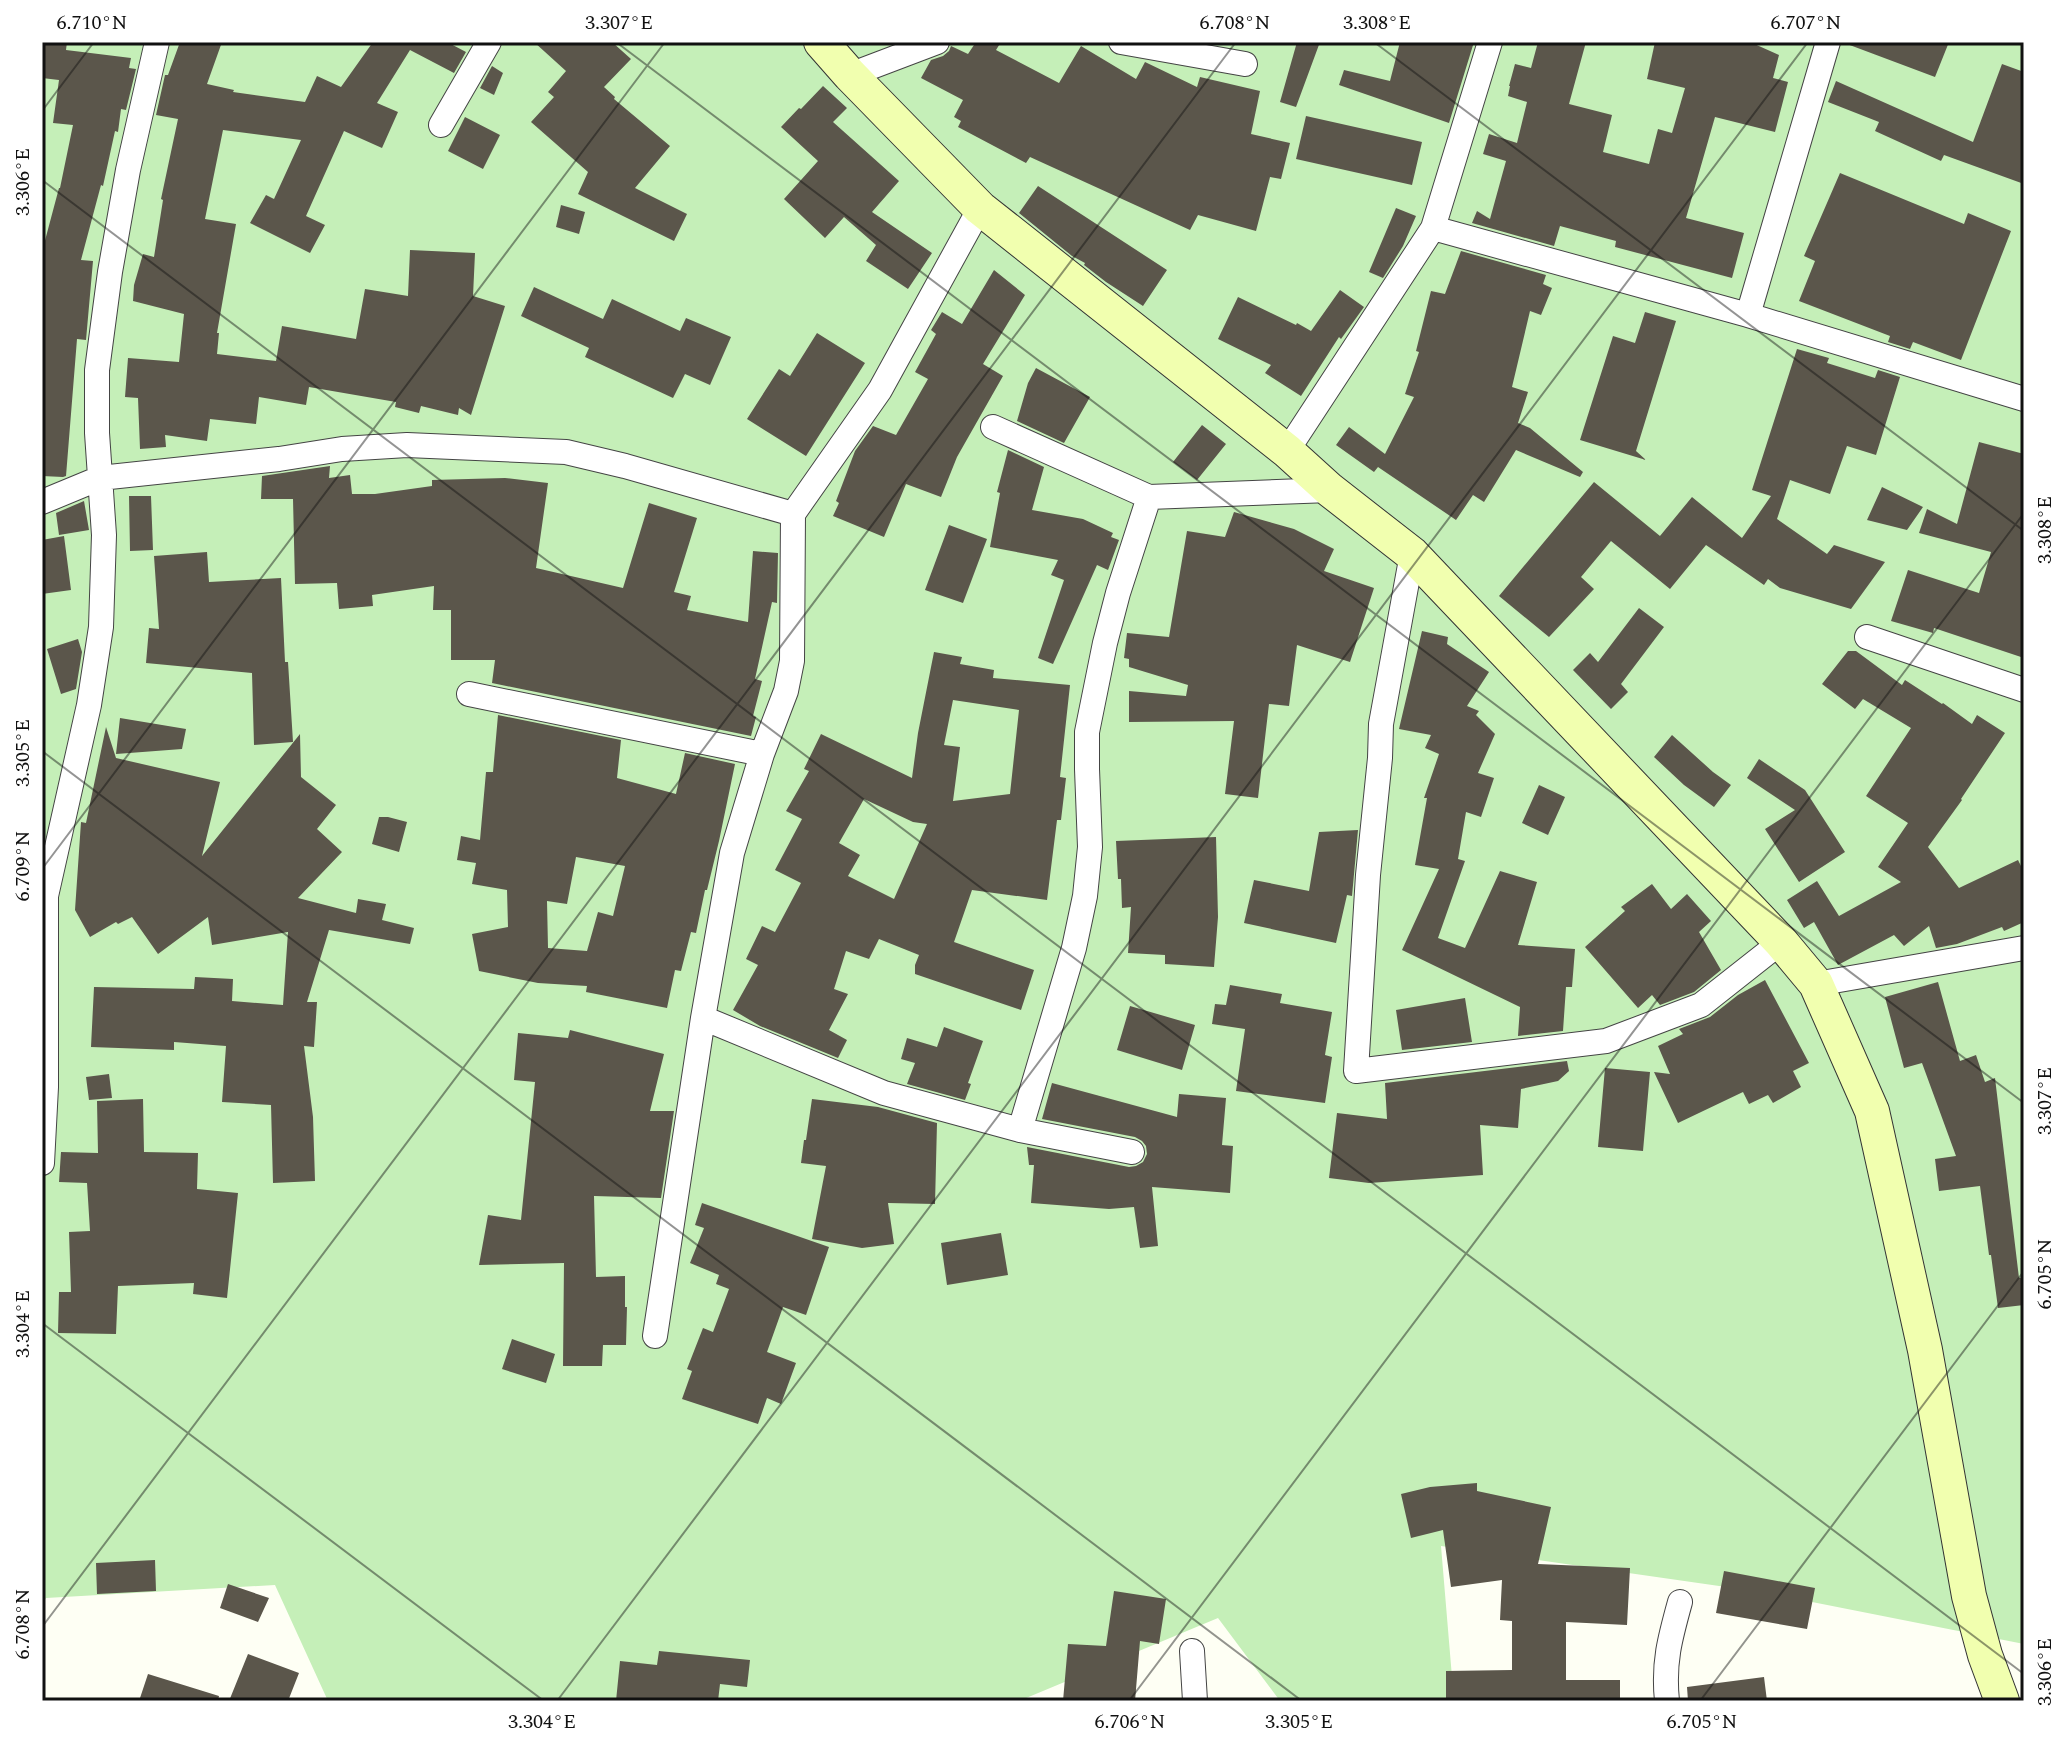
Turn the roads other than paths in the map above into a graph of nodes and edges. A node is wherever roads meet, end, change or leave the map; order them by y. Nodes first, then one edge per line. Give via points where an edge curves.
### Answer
1 (157, 42) edge
2 (489, 42) edge
3 (821, 42) edge
4 (937, 42) edge
5 (1121, 42) edge
6 (1490, 42) edge
7 (1828, 42) edge
8 (1245, 64) dead end
9 (850, 75) junction
10 (441, 125) dead end
11 (980, 208) junction
12 (1433, 228) junction
13 (1748, 315) junction
14 (2024, 399) edge
15 (993, 427) dead end
16 (1287, 451) junction
17 (100, 478) junction
18 (1330, 490) junction
19 (1149, 497) junction
20 (42, 502) edge
21 (793, 514) junction
22 (1412, 554) junction
23 (1867, 637) dead end
24 (2024, 690) edge
25 (469, 694) dead end
26 (762, 754) junction
27 (44, 896) edge
28 (1781, 942) junction
29 (2024, 948) edge
30 (1816, 984) junction
31 (703, 1018) junction
32 (1020, 1130) junction
33 (1132, 1152) dead end
34 (42, 1161) edge
35 (655, 1336) dead end
36 (1680, 1602) dead end
37 (1192, 1651) dead end
38 (1195, 1701) edge
39 (1667, 1701) edge
40 (2002, 1701) edge

1 - 17 street via 128,170 97,370
2 - 10 street
3 - 9 main road
4 - 9 street
5 - 8 street
6 - 12 street
7 - 13 street
9 - 11 main road
11 - 16 main road
11 - 21 street via 880,390
12 - 13 street
12 - 16 street
13 - 14 street
15 - 19 street
16 - 18 main road
17 - 20 street
17 - 21 street via 407,445 566,452
17 - 27 street via 101,627 89,705
18 - 19 street
18 - 22 main road
19 - 32 street via 1118,593 1087,732 1090,847 1085,896
21 - 26 street via 792,661
22 - 28 main road
22 - 28 street via 1381,724 1356,1071 1606,1041 1701,1005
23 - 24 street
25 - 26 street
26 - 31 street via 732,853
27 - 34 street
28 - 30 main road
29 - 30 street
30 - 40 main road via 1872,1111 1925,1350 1969,1596
31 - 32 street via 884,1093
31 - 35 street
32 - 33 street
36 - 39 street via 1667,1651
37 - 38 street

